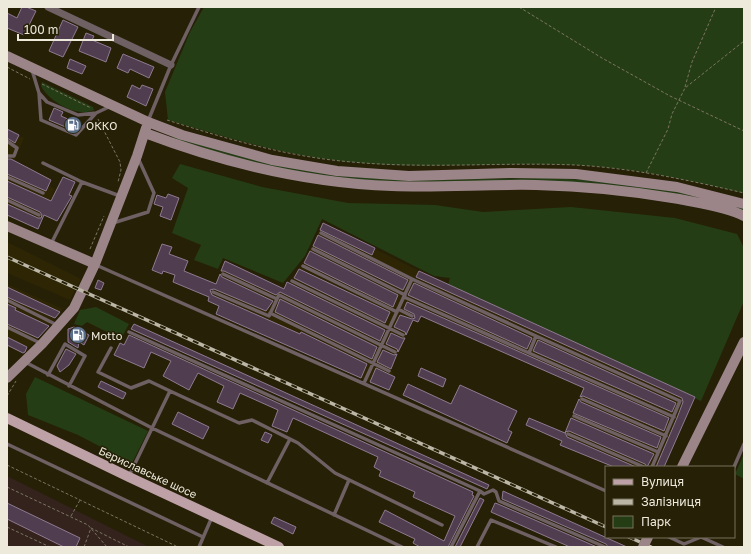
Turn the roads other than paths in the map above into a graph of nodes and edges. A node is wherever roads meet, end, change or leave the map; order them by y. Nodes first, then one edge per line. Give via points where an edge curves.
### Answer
1 (48, 7) edge
2 (199, 7) edge
3 (7, 56) edge
4 (171, 65) junction
5 (32, 67) junction
6 (38, 93) junction
7 (111, 106) junction
8 (96, 113) junction
9 (149, 118) junction
10 (145, 133) junction
11 (7, 141) edge
12 (7, 156) edge
13 (137, 156) junction
14 (43, 164) dead end
15 (7, 177) edge
16 (82, 182) junction
17 (43, 193) dead end
18 (118, 195) junction
19 (7, 200) edge
20 (744, 204) edge
21 (40, 215) dead end
22 (744, 216) edge
23 (112, 223) junction
24 (7, 226) edge
25 (321, 234) dead end
26 (51, 245) junction
27 (313, 249) dead end
28 (95, 264) junction
29 (303, 266) dead end
30 (223, 274) dead end
31 (412, 279) junction
32 (292, 281) dead end
33 (214, 292) dead end
34 (405, 296) junction
35 (277, 299) junction
36 (7, 300) edge
37 (398, 311) junction
38 (270, 313) junction
39 (412, 316) dead end
40 (58, 325) junction
41 (7, 327) edge
42 (390, 328) junction
43 (129, 332) dead end
44 (403, 335) dead end
45 (536, 336) junction
46 (744, 342) edge
47 (42, 344) junction
48 (382, 346) junction
49 (111, 348) dead end
50 (395, 352) dead end
51 (529, 353) junction
52 (24, 362) junction
53 (373, 364) junction
54 (389, 371) dead end
55 (48, 375) junction
56 (12, 379) edge
57 (364, 383) junction
58 (69, 386) junction
59 (170, 391) junction
60 (582, 399) dead end
61 (574, 416) dead end
62 (674, 417) junction
63 (7, 418) edge
64 (152, 428) junction
65 (568, 434) dead end
66 (666, 436) junction
67 (290, 439) junction
68 (7, 444) edge
69 (744, 444) edge
70 (658, 452) junction
71 (642, 466) edge
72 (652, 466) edge
73 (682, 466) edge
74 (734, 466) edge
75 (129, 478) junction
76 (349, 480) junction
77 (267, 483) junction
78 (480, 491) junction
79 (605, 492) edge
80 (334, 515) junction
81 (213, 516) junction
82 (442, 525) dead end
83 (204, 537) junction
84 (648, 538) edge
85 (671, 538) edge
86 (699, 538) edge
87 (703, 538) edge
88 (199, 547) edge
89 (279, 547) edge
90 (402, 547) edge
91 (451, 547) edge
92 (477, 547) edge
93 (556, 547) edge
94 (605, 547) edge
95 (643, 547) edge
96 (724, 547) edge

1 - 4 street
2 - 4 lane
3 - 5 street
4 - 9 lane
5 - 6 lane
5 - 7 street
6 - 8 lane via 48,102 78,115
6 - 8 lane via 41,120 76,135
7 - 8 lane
7 - 9 street
9 - 10 street
9 - 20 street via 182,135 249,154 337,171 415,176 576,174 677,187
10 - 13 street
10 - 22 street via 178,146 236,163 323,180 412,187 591,187 672,198
11 - 12 lane via 17,148 14,156
13 - 18 street
13 - 23 lane via 154,193 148,212
14 - 16 lane
15 - 17 lane
16 - 18 lane
16 - 26 lane
18 - 23 street
19 - 21 lane
23 - 28 street
24 - 26 street
25 - 31 lane
26 - 28 street
27 - 34 lane
28 - 40 street via 74,308
28 - 57 lane
29 - 37 lane
30 - 35 lane
31 - 34 lane
31 - 45 lane
32 - 42 lane
33 - 38 lane via 269,316
34 - 37 lane
34 - 51 lane
35 - 38 lane
35 - 48 lane via 279,295
36 - 40 lane
37 - 39 lane
37 - 42 lane
38 - 53 lane
40 - 47 street
41 - 47 lane
42 - 44 lane
42 - 48 lane
43 - 78 lane
45 - 51 lane
45 - 62 lane via 680,401
46 - 73 street
47 - 52 street
48 - 50 lane
48 - 53 lane
49 - 59 lane via 98,372 131,388 149,381
51 - 62 lane
52 - 55 lane
52 - 56 street
53 - 54 lane
53 - 57 lane
55 - 58 lane
55 - 58 lane via 65,344 85,356
57 - 79 lane
58 - 64 lane
59 - 64 lane
59 - 67 lane via 239,424 252,420
60 - 66 lane
61 - 70 lane
62 - 66 lane
63 - 75 main road, Бериславське шосе
64 - 75 lane
64 - 77 lane
65 - 71 lane
66 - 70 lane
67 - 76 lane via 335,473
67 - 77 lane
68 - 83 lane
69 - 74 lane
70 - 72 lane
75 - 81 main road, Бериславське шосе
76 - 80 lane
76 - 82 lane
77 - 80 lane
78 - 91 lane
78 - 94 lane via 484,494 493,490 499,501
80 - 90 lane
81 - 83 lane
81 - 89 main road, Бериславське шосе
83 - 88 lane
84 - 95 street, bridge
85 - 86 lane via 684,544
87 - 96 lane
92 - 93 lane via 491,520

